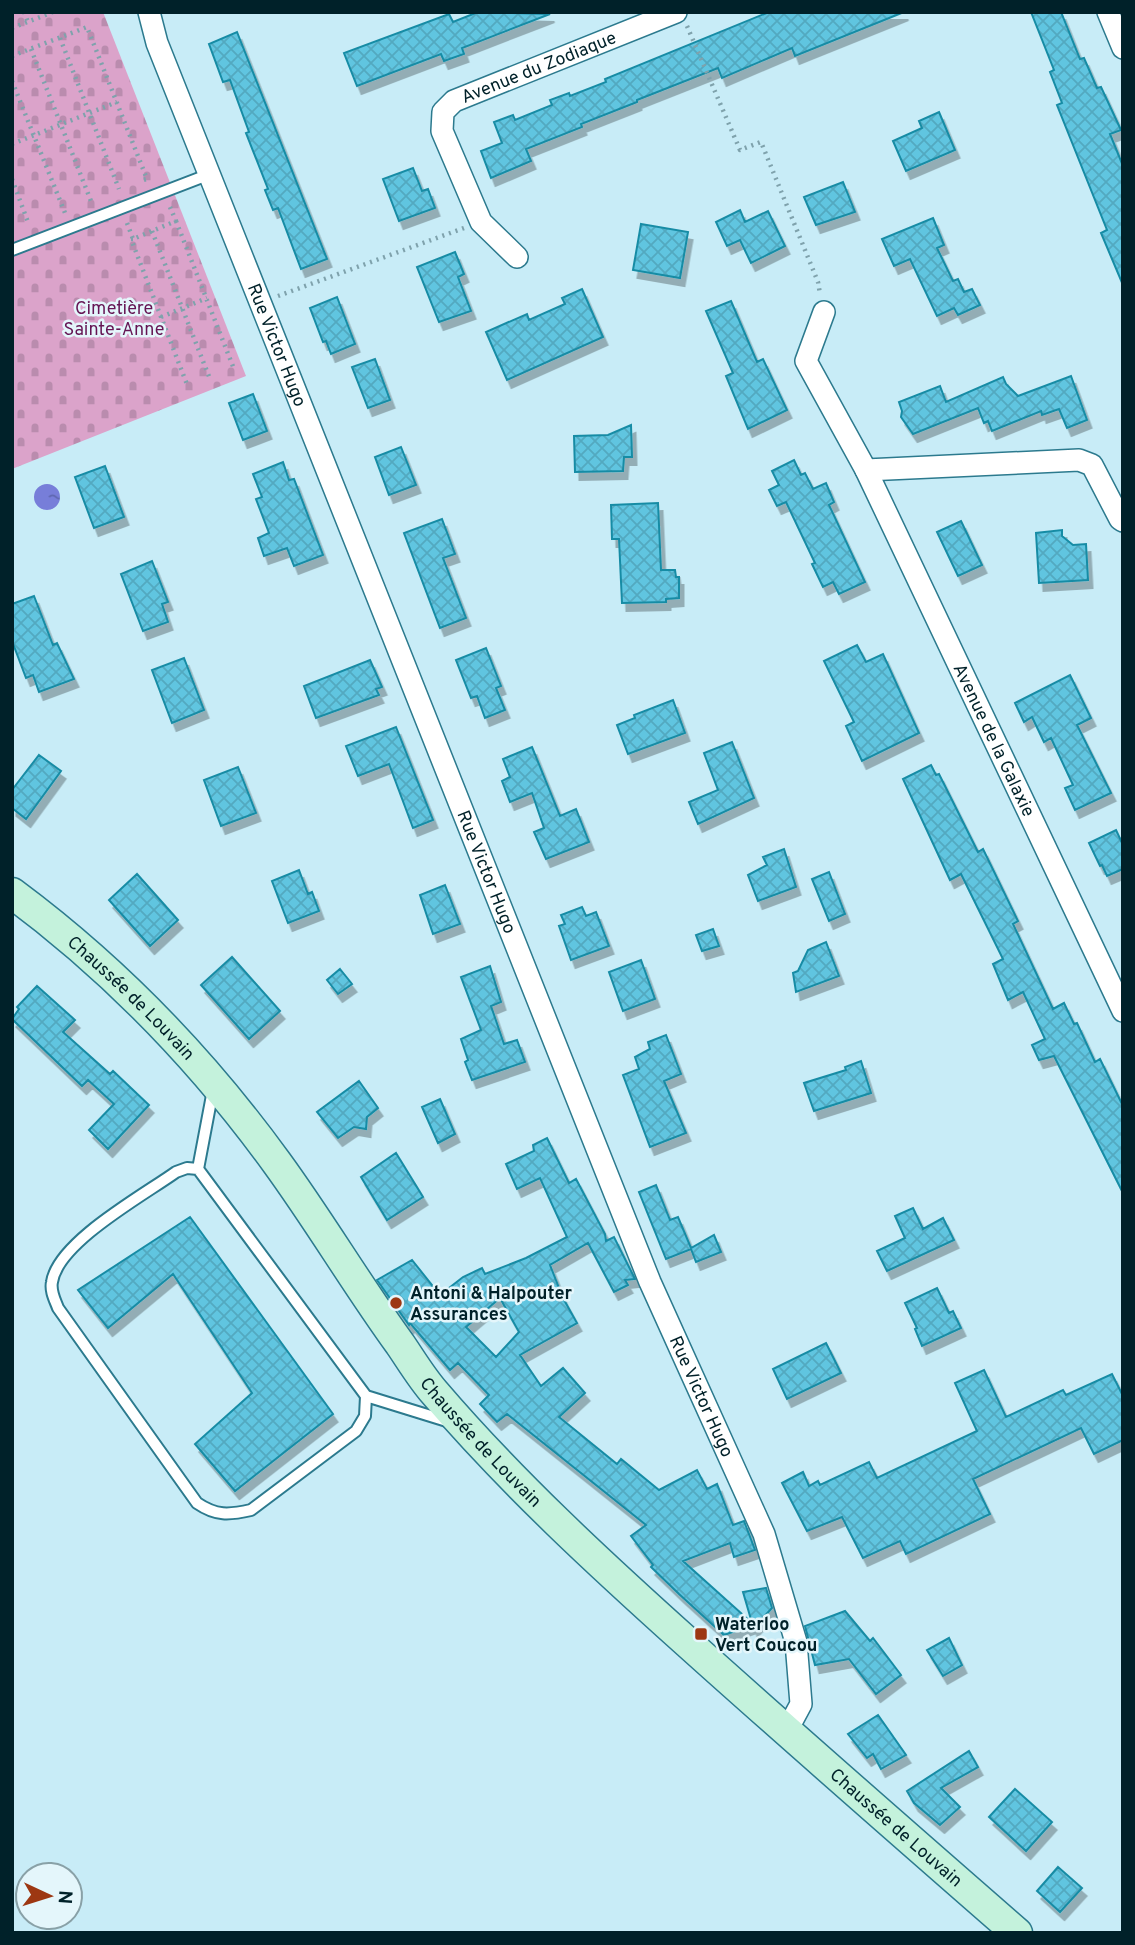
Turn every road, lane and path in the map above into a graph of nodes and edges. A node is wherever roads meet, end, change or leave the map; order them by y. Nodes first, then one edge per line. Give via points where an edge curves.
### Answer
1 (24, 12) edge
2 (53, 12) edge
3 (149, 12) edge
4 (1108, 12) edge
5 (681, 19) edge
6 (27, 22) junction
7 (12, 28) edge
8 (60, 38) junction
9 (1123, 48) edge
10 (31, 49) junction
11 (12, 56) edge
12 (12, 81) edge
13 (117, 102) junction
14 (89, 113) junction
15 (61, 125) junction
16 (34, 135) junction
17 (12, 144) edge
18 (210, 174) junction
19 (12, 179) edge
20 (138, 182) dead end
21 (129, 186) dead end
22 (120, 189) junction
23 (164, 192) junction
24 (110, 193) dead end
25 (101, 197) dead end
26 (91, 201) junction
27 (82, 204) dead end
28 (73, 208) dead end
29 (121, 209) junction
30 (64, 212) junction
31 (176, 221) junction
32 (481, 222) junction
33 (30, 225) dead end
34 (70, 228) junction
35 (152, 231) junction
36 (133, 239) junction
37 (12, 250) edge
38 (517, 257) dead end
39 (812, 267) dead end
40 (207, 298) junction
41 (261, 302) junction
42 (182, 307) junction
43 (824, 312) dead end
44 (161, 317) junction
45 (234, 369) dead end
46 (210, 379) dead end
47 (188, 387) dead end
48 (866, 470) junction
49 (1123, 521) edge
50 (12, 893) edge
51 (1123, 1011) edge
52 (214, 1083) junction
53 (198, 1169) junction
54 (366, 1396) junction
55 (465, 1426) junction
56 (786, 1732) junction
57 (1017, 1933) edge

1 - 6 path
2 - 6 path
3 - 18 street, Rue Victor Hugo
4 - 9 street
5 - 32 street, Avenue du Zodiaque via 454,100 443,112 442,131
5 - 39 path via 740,150 761,142
6 - 7 path
8 - 10 path
8 - 13 path via 87,27
8 - 14 path
10 - 11 path
10 - 15 path
12 - 16 path
13 - 14 path
13 - 20 path via 147,179
14 - 15 path
14 - 22 path
15 - 16 path
15 - 26 path
16 - 17 path
16 - 30 path
18 - 23 lane
18 - 41 street, Rue Victor Hugo
19 - 33 path
21 - 22 path
22 - 24 path
23 - 29 lane
23 - 31 path
25 - 26 path
26 - 27 path
28 - 30 path
29 - 34 lane
29 - 36 path
30 - 34 path
31 - 35 path
31 - 40 path
32 - 38 street, Avenue du Zodiaque
32 - 41 path
34 - 37 lane
35 - 36 path
35 - 42 path
36 - 44 path
40 - 42 path
40 - 45 path
41 - 56 street, Rue Victor Hugo via 650,1282 764,1534 796,1642 801,1704
42 - 44 path
42 - 46 path
43 - 48 street, Avenue de la Galaxie via 806,361
44 - 47 path
48 - 49 street via 1079,460 1092,465
48 - 51 street, Avenue de la Galaxie
50 - 52 main road, Chaussée de Louvain via 59,928 155,1017
52 - 53 lane
52 - 55 main road, Chaussée de Louvain via 278,1164 431,1389
53 - 54 lane
53 - 54 lane via 176,1172 83,1237 66,1253 52,1282 58,1308 197,1503 219,1514 251,1510 356,1431 365,1416
54 - 55 lane
55 - 56 main road, Chaussée de Louvain via 494,1460 632,1593
56 - 57 main road, Chaussée de Louvain

